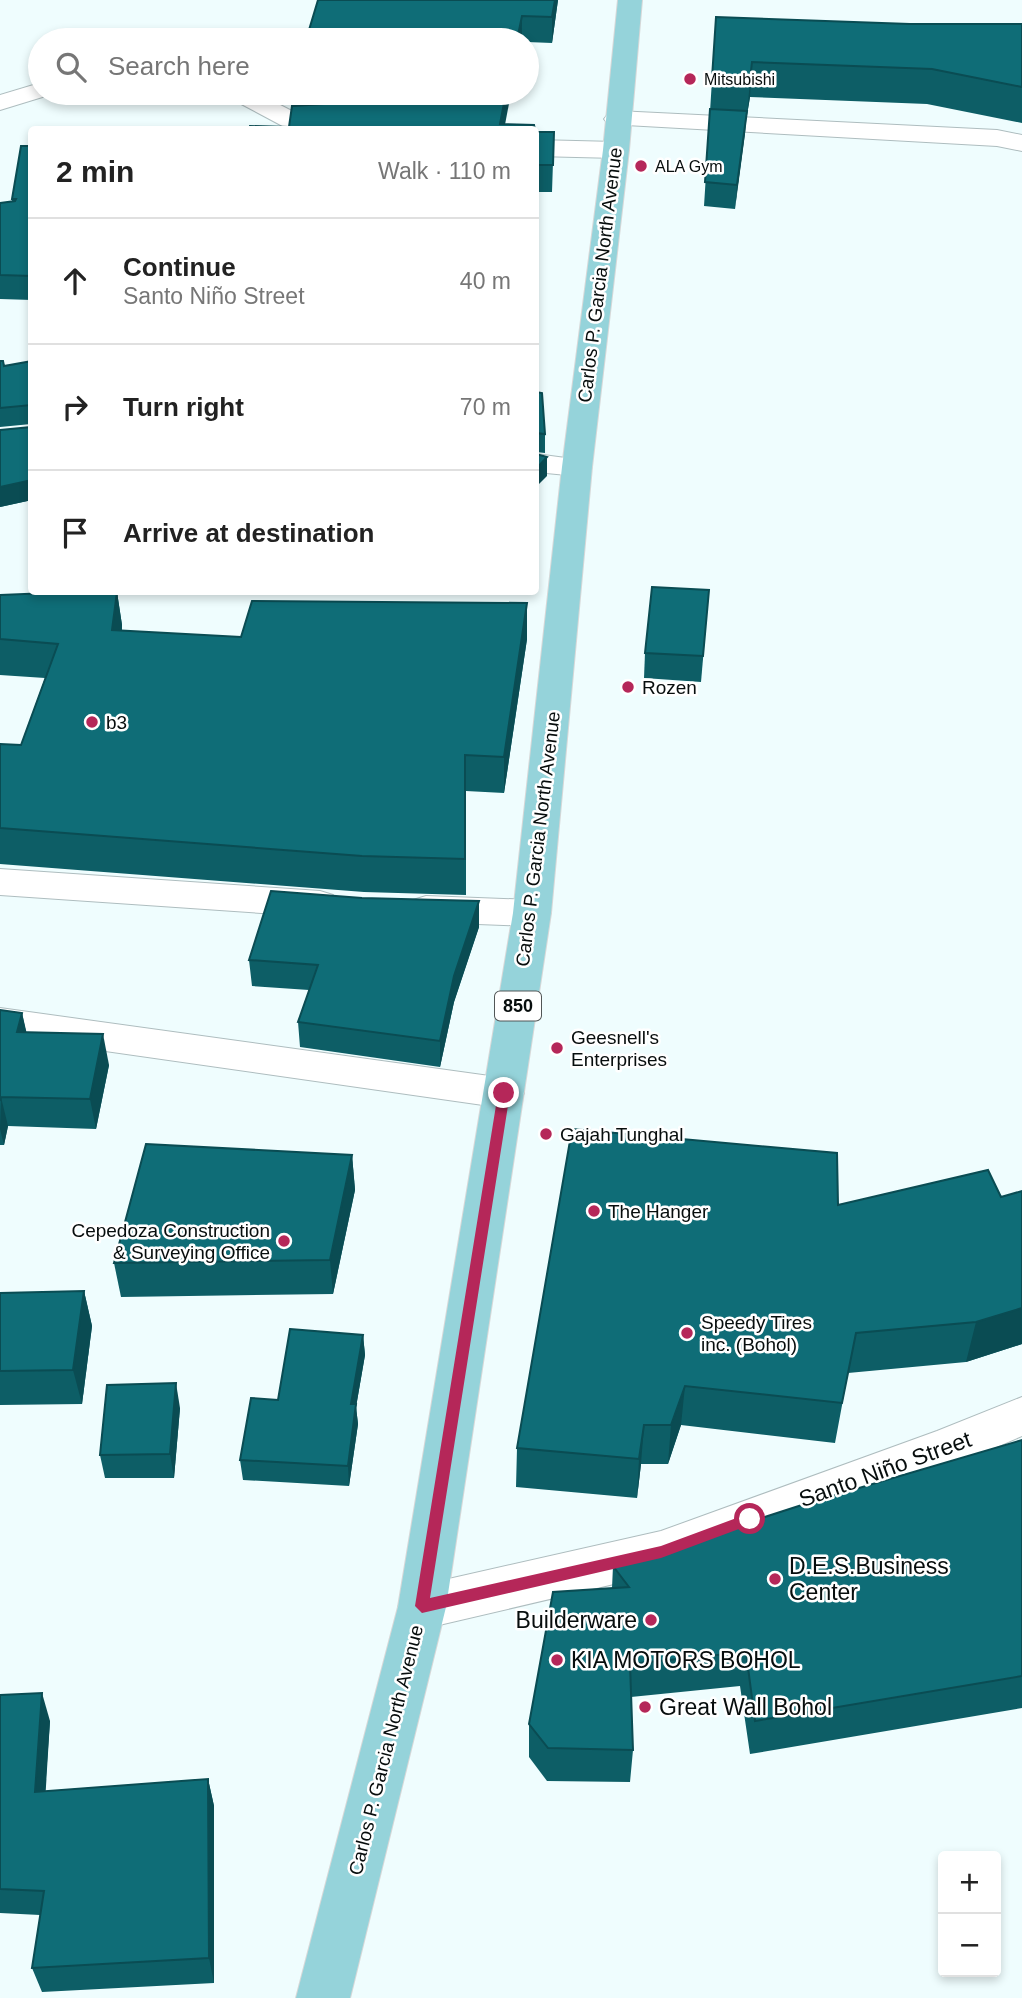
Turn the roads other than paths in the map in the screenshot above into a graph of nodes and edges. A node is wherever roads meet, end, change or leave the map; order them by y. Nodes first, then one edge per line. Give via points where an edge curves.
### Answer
1 (630, 0) edge
2 (28, 94) edge
3 (0, 103) edge
4 (262, 105) edge
5 (302, 126) edge
6 (616, 134) junction
7 (1022, 144) edge
8 (539, 147) edge
9 (539, 463) edge
10 (578, 467) junction
11 (0, 882) edge
12 (351, 907) edge
13 (391, 908) edge
14 (532, 913) junction
15 (0, 1022) edge
16 (504, 1093) junction
17 (1022, 1416) edge
18 (422, 1606) junction
19 (323, 1998) edge

1 - 6 main road, Carlos P. Garcia North Avenue / 850
2 - 3 street
4 - 5 street
6 - 7 street via 997,138
6 - 8 street
6 - 10 main road, Carlos P. Garcia North Avenue / 850
9 - 10 street
10 - 14 main road, Carlos P. Garcia North Avenue / 850
11 - 12 street
13 - 14 street
14 - 16 main road, Carlos P. Garcia North Avenue / 850
15 - 16 street
16 - 18 main road, Carlos P. Garcia North Avenue / 850
17 - 18 street, Santo Niño Street via 661,1552
18 - 19 main road, Carlos P. Garcia North Avenue / 850

